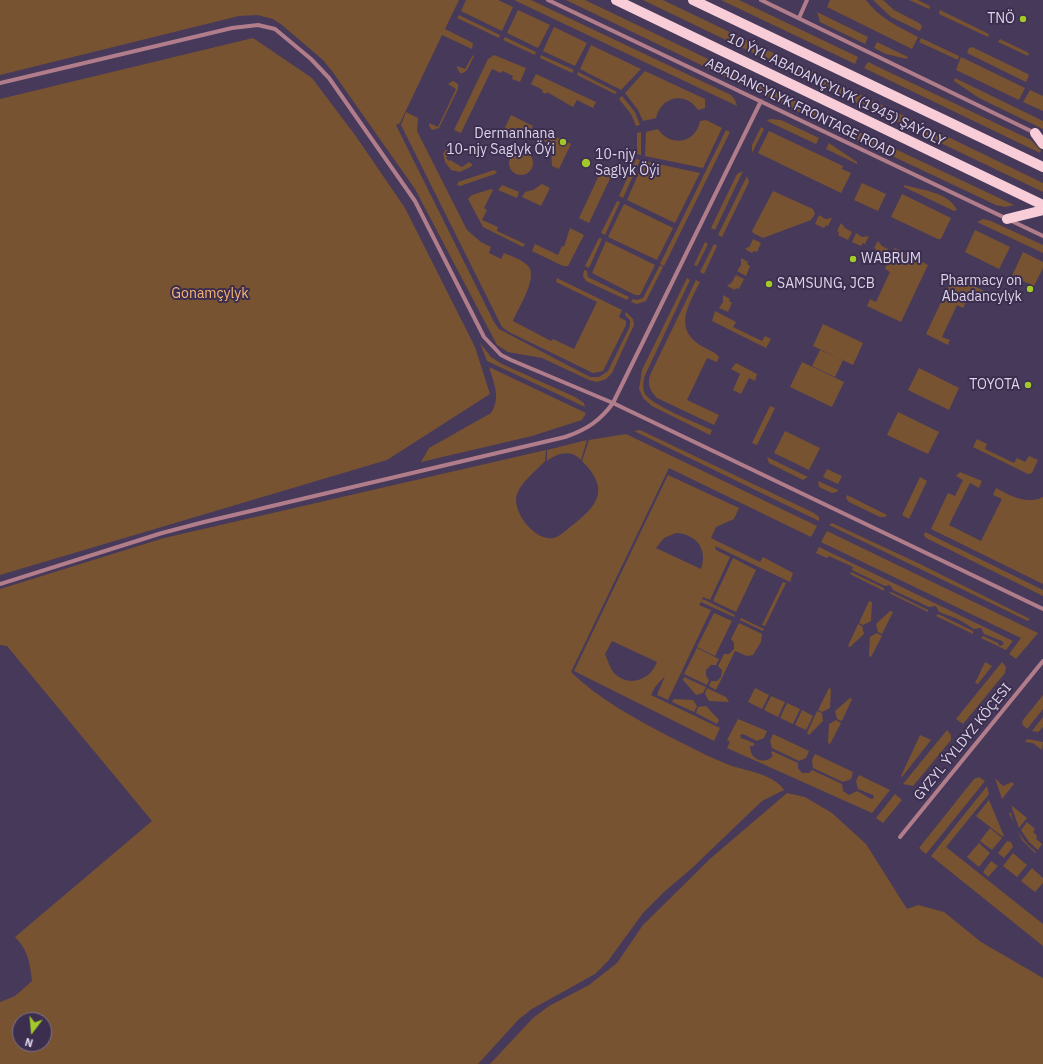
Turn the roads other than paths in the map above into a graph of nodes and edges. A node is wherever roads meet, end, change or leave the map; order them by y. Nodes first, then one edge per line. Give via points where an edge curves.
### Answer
1 (548, 0) edge
2 (616, 0) edge
3 (693, 0) edge
4 (761, 0) edge
5 (808, 0) edge
6 (799, 18) junction
7 (0, 83) edge
8 (761, 101) junction
9 (1039, 135) edge
10 (1043, 144) edge
11 (1043, 167) edge
12 (1043, 205) edge
13 (1043, 210) edge
14 (1007, 219) junction
15 (1043, 236) edge
16 (613, 403) junction
17 (0, 584) edge
18 (1043, 609) edge
19 (1043, 661) edge
20 (900, 837) dead end

1 - 8 street, ABADANCYLYK FRONTAGE ROAD
2 - 12 main road, 10 ÝYL ABADANÇYLYK (1945) ŞAÝOLY
3 - 11 main road, 10 ÝYL ABADANÇYLYK (1945) ŞAÝOLY
4 - 6 street
5 - 6 street
6 - 9 street
7 - 16 street via 232,28 258,25 275,29 329,78 398,175 415,201 492,348 511,360
8 - 14 street, ABADANCYLYK FRONTAGE ROAD
8 - 16 street
9 - 10 main road
13 - 14 main road
14 - 15 street, ABADANCYLYK FRONTAGE ROAD
16 - 17 street via 593,425 564,437 197,524
16 - 18 street
19 - 20 street, GYZYL ÝYLDYZ KÖÇESI

